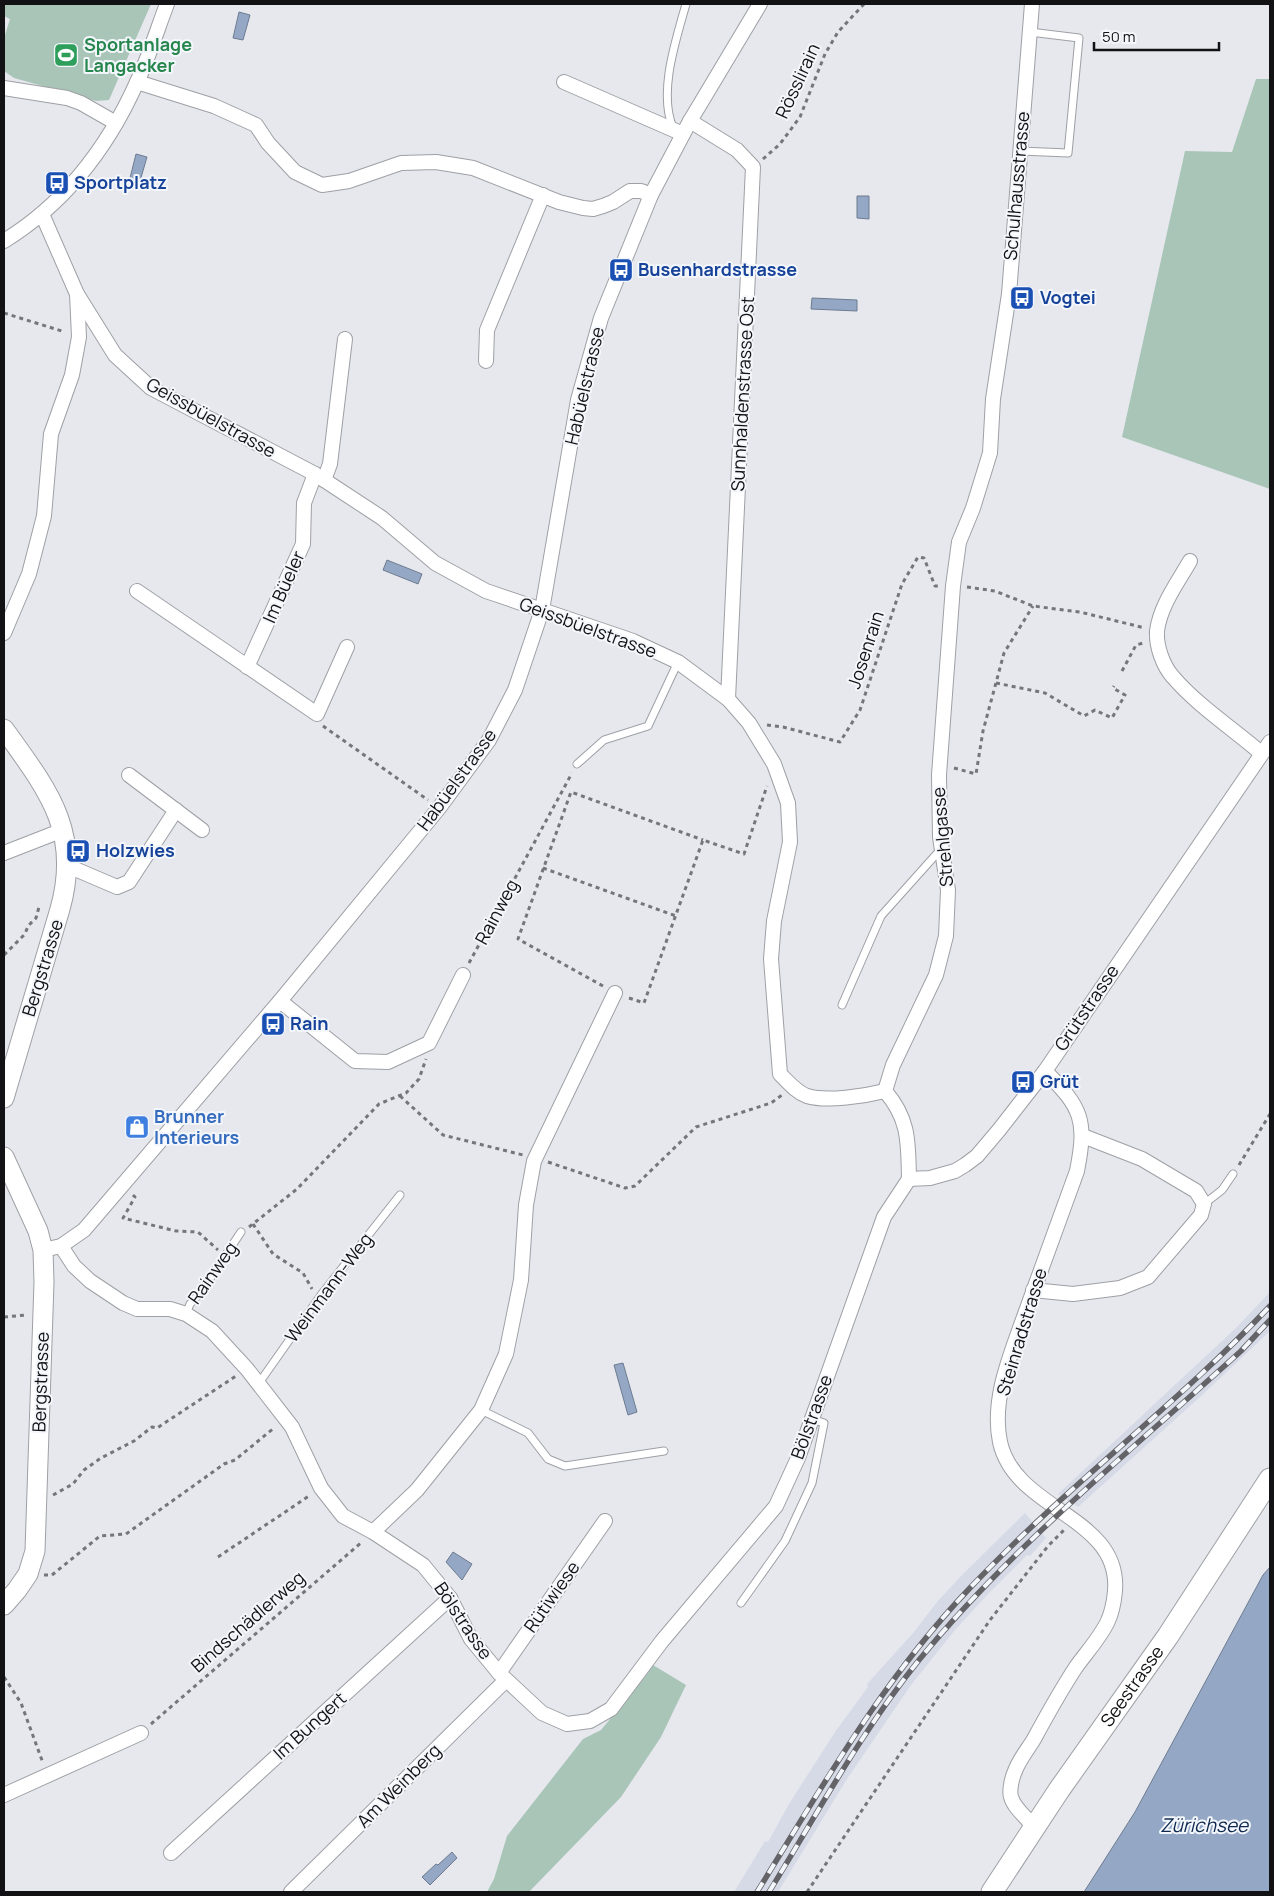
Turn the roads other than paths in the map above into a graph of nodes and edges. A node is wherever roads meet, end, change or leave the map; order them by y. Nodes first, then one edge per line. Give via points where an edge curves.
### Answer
1 (168, 4) edge
2 (686, 4) edge
3 (760, 4) edge
4 (1032, 4) edge
5 (1030, 32) junction
6 (137, 82) junction
7 (564, 82) dead end
8 (4, 88) edge
9 (690, 121) junction
10 (116, 123) junction
11 (678, 132) junction
12 (1020, 151) junction
13 (651, 194) junction
14 (543, 195) junction
15 (42, 214) junction
16 (4, 242) edge
17 (78, 294) junction
18 (345, 339) dead end
19 (486, 361) dead end
20 (320, 477) junction
21 (959, 542) joint
22 (1190, 561) dead end
23 (136, 591) dead end
24 (542, 610) junction
25 (4, 633) edge
26 (347, 647) dead end
27 (678, 662) junction
28 (248, 667) junction
29 (728, 699) junction
30 (4, 729) edge
31 (1266, 747) edge
32 (577, 764) road end
33 (129, 775) dead end
34 (176, 810) junction
35 (63, 830) junction
36 (202, 830) dead end
37 (942, 849) junction
38 (4, 853) edge
39 (68, 866) junction
40 (462, 975) road end
41 (616, 993) road end
42 (280, 1001) junction
43 (842, 1005) dead end
44 (1045, 1071) junction
45 (885, 1091) junction
46 (4, 1098) edge
47 (1082, 1136) junction
48 (4, 1157) edge
49 (1233, 1174) road end
50 (908, 1179) junction
51 (400, 1195) dead end
52 (1204, 1204) junction
53 (240, 1234) road end
54 (52, 1248) junction
55 (1033, 1290) junction
56 (186, 1314) junction
57 (259, 1383) junction
58 (481, 1410) junction
59 (812, 1419) junction
60 (664, 1451) dead end
61 (1270, 1479) edge
62 (606, 1521) dead end
63 (373, 1532) junction
64 (450, 1598) junction
65 (740, 1602) dead end
66 (4, 1605) edge
67 (503, 1677) junction
68 (142, 1733) road end
69 (4, 1795) edge
70 (1034, 1827) junction
71 (171, 1853) dead end
72 (291, 1892) edge
73 (992, 1892) edge

1 - 6 street
2 - 11 lane via 669,78 667,110
3 - 9 street, Habüelstrasse
4 - 5 street, Schulhausstrasse
5 - 12 street, Schulhausstrasse
5 - 12 lane via 1079,38 1068,153
6 - 10 street
6 - 14 street via 214,106 256,124 268,143 295,172 322,185 349,181 402,164 436,162 473,168
7 - 11 street
8 - 10 street via 67,98
9 - 11 street, Habüelstrasse
9 - 29 street, Sunnhaldenstrasse Ost via 737,150 753,167
10 - 15 street via 88,165
11 - 13 street, Habüelstrasse
12 - 21 street, Schulhausstrasse via 990,453
13 - 14 street via 630,191 614,202 593,209
13 - 24 street, Habüelstrasse via 601,318 578,400
14 - 19 street via 487,330
15 - 16 street
15 - 17 street, Geissbüelstrasse
17 - 20 street, Geissbüelstrasse via 115,355 151,388
17 - 25 street via 79,337 72,375 52,434 44,516 29,574
18 - 20 street via 330,464
20 - 24 street, Geissbüelstrasse via 382,518 435,563 486,591
20 - 28 street, Im Büeler via 304,504 304,544
21 - 37 street, Strehlgasse via 939,775
22 - 31 street via 1161,618 1158,635 1160,654 1172,677 1201,704
23 - 28 street
24 - 27 street, Geissbüelstrasse via 633,641
24 - 42 street, Habüelstrasse via 515,690 489,740 439,808
26 - 28 street via 317,714
27 - 29 street, Geissbüelstrasse
27 - 32 lane via 648,726 604,740
29 - 45 street, Geissbüelstrasse via 749,724 774,764 788,803 790,842 774,921 771,959 780,1074 806,1096 862,1096
30 - 35 street, Bergstrasse via 48,792
31 - 44 street, Grütstrasse
33 - 34 street
34 - 36 street
34 - 39 street via 129,882 117,887
35 - 38 street
35 - 39 street, Bergstrasse
37 - 43 lane via 881,916
37 - 45 street, Strehlgasse via 948,890 946,936 936,975 892,1065
39 - 46 street, Bergstrasse via 60,909
40 - 42 street via 429,1043 388,1062 355,1061
41 - 58 street via 536,1158 526,1205 521,1280 506,1354
42 - 54 street, Habüelstrasse via 84,1230
44 - 47 street, Steinradstrasse via 1073,1104 1081,1122
44 - 50 street, Grütstrasse via 977,1156 955,1171 930,1178
45 - 50 street via 903,1119 907,1134
47 - 52 street via 1142,1159 1196,1191
47 - 55 street, Steinradstrasse via 1077,1171
48 - 54 street, Bergstrasse via 31,1214
49 - 52 lane via 1222,1190
50 - 59 street, Bölstrasse via 884,1218
51 - 57 lane, Weinmann-Weg via 321,1295
52 - 55 street via 1201,1215 1148,1277 1120,1288 1073,1294
53 - 56 lane, Rainweg
54 - 56 street, Bölstrasse via 90,1281 123,1303 137,1309
54 - 66 street, Bergstrasse via 43,1315 35,1550 28,1574
55 - 70 street, Steinradstrasse via 1002,1387 998,1417 1000,1443 1010,1466 1024,1484 1090,1532 1104,1548 1113,1564 1116,1582 1114,1604 1106,1625 1076,1668 1015,1771 1011,1798
56 - 57 street, Bölstrasse via 212,1331
57 - 63 street, Bölstrasse via 292,1427 321,1489 343,1516
58 - 60 lane via 528,1433 548,1459 565,1466
58 - 63 street via 417,1490
59 - 65 lane via 824,1422 812,1483 785,1541
59 - 67 street, Bölstrasse via 776,1506 662,1641 611,1709 590,1721 567,1724 542,1713
61 - 70 main road, Seestrasse via 1168,1636
62 - 67 street, Rütiwiese
63 - 64 street, Bölstrasse via 423,1565
64 - 67 street, Bölstrasse via 471,1639
64 - 71 street, Im Bungert
67 - 72 street, Am Weinberg
68 - 69 street
70 - 73 main road, Seestrasse

